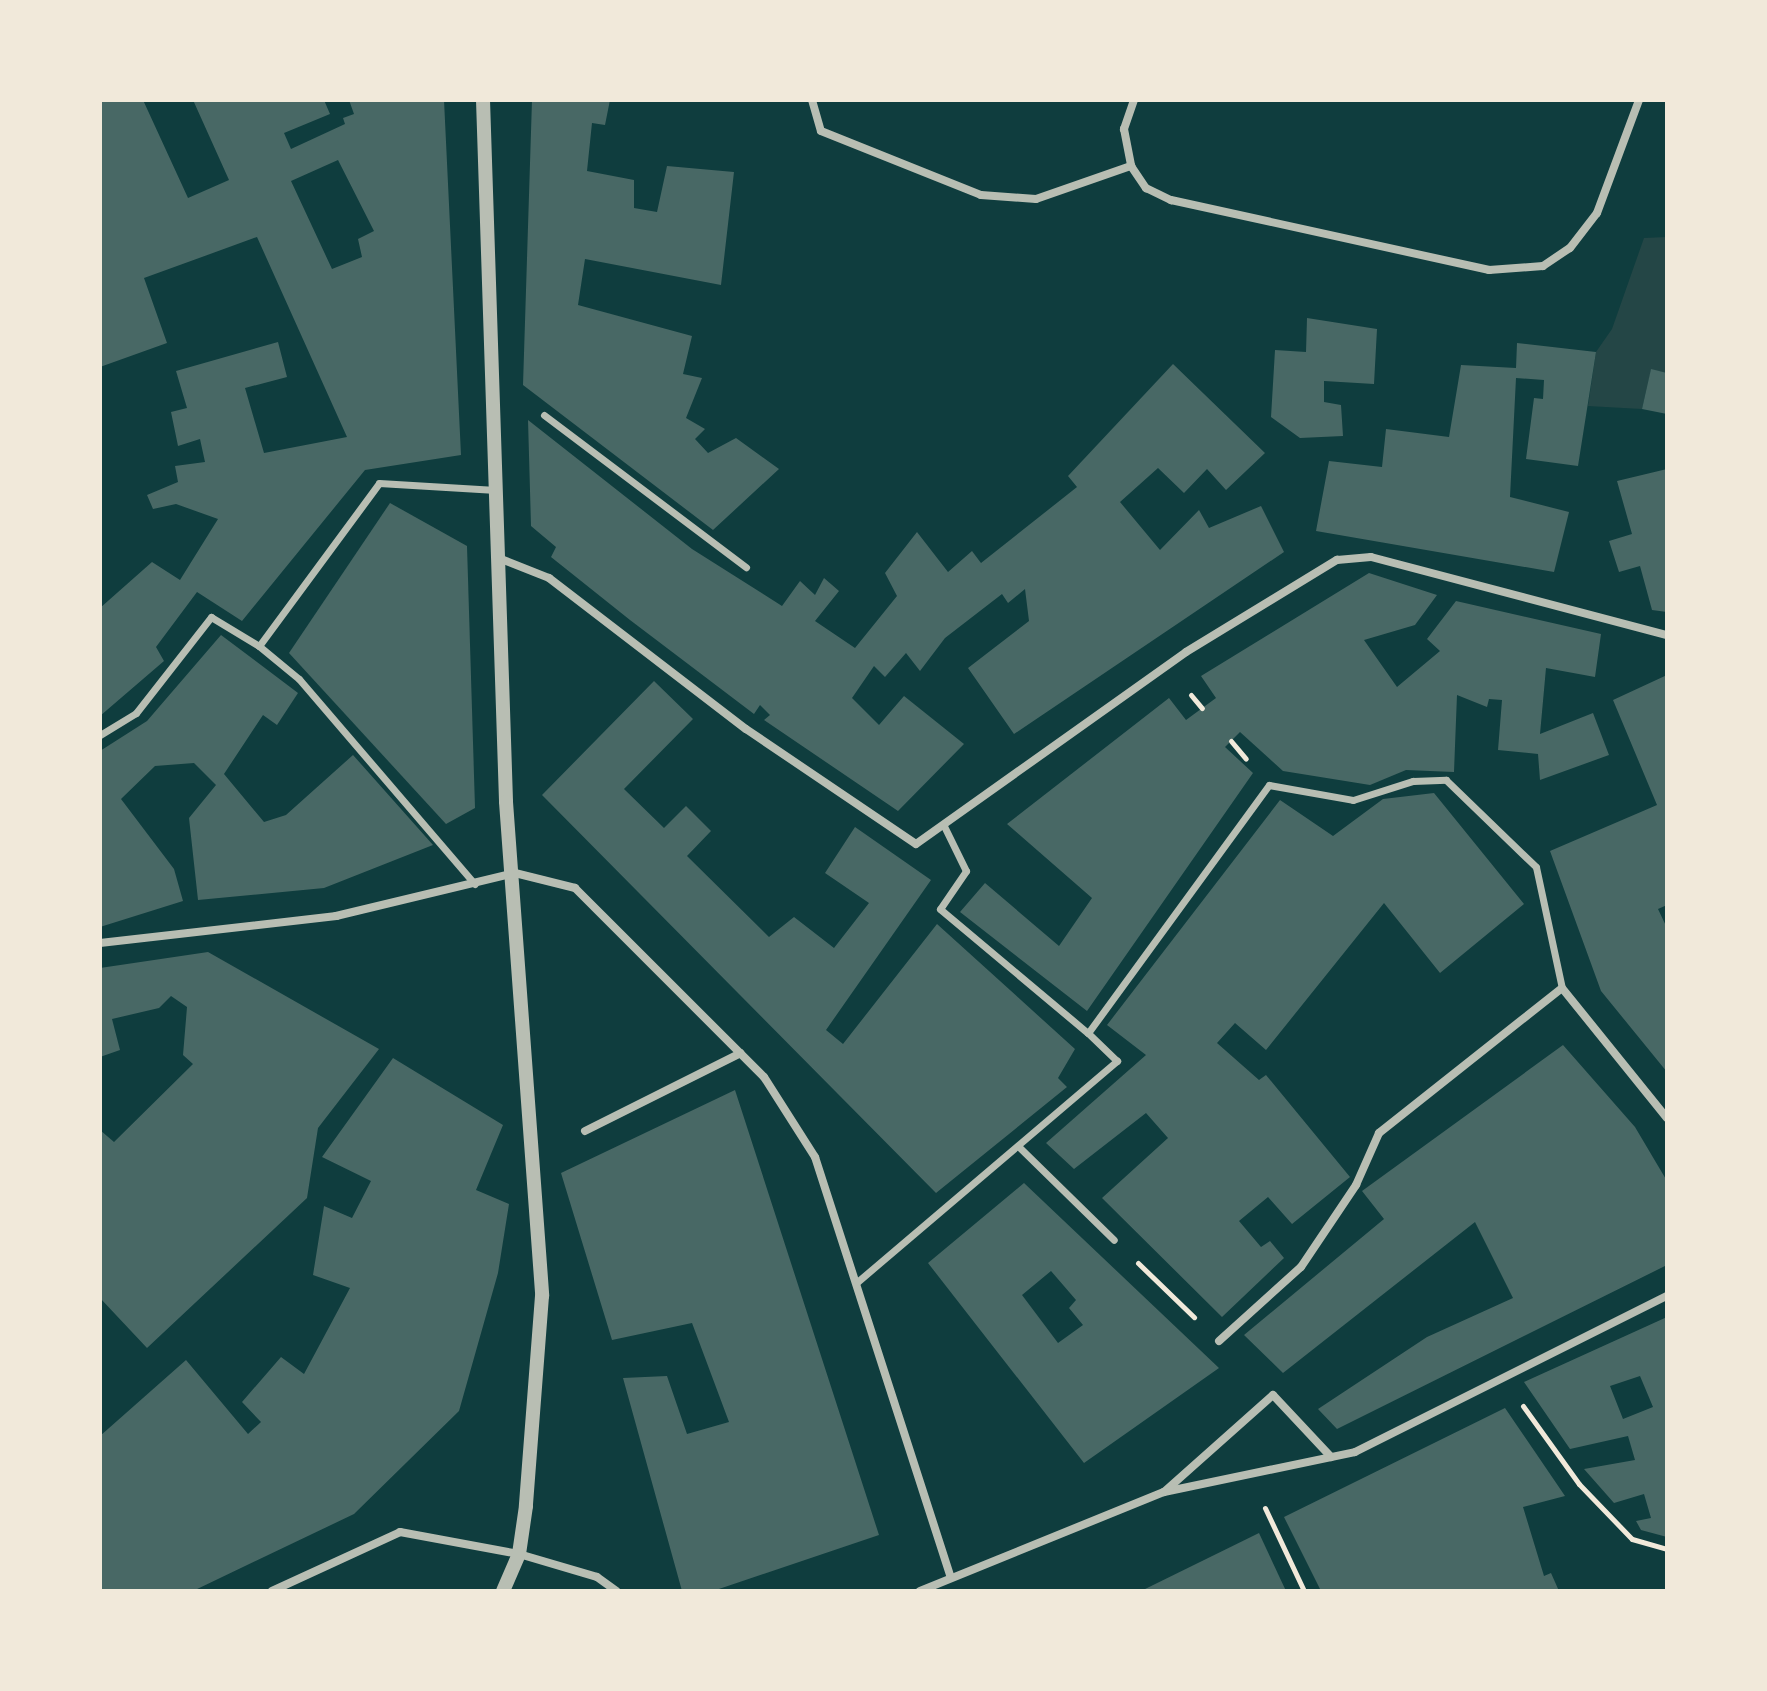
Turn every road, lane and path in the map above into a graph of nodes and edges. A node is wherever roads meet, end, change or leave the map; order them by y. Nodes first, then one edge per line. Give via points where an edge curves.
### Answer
1 (483, 100) edge
2 (812, 100) edge
3 (1134, 100) edge
4 (1639, 100) edge
5 (1131, 166) junction
6 (544, 415) dead end
7 (496, 490) junction
8 (501, 559) junction
9 (746, 567) dead end
10 (1667, 635) edge
11 (259, 646) junction
12 (100, 735) edge
13 (944, 826) junction
14 (515, 873) junction
15 (475, 884) junction
16 (100, 943) edge
17 (1562, 988) junction
18 (1088, 1033) junction
19 (741, 1053) junction
20 (1667, 1118) edge
21 (585, 1131) dead end
22 (1018, 1146) junction
23 (1114, 1240) joint
24 (856, 1283) junction
25 (1667, 1296) edge
26 (1219, 1341) joint
27 (1476, 1386) junction
28 (1331, 1457) junction
29 (1164, 1492) junction
30 (1274, 1526) dead end
31 (1667, 1549) edge
32 (519, 1554) junction
33 (951, 1578) junction
34 (272, 1591) edge
35 (503, 1591) edge
36 (616, 1591) edge
37 (920, 1591) edge
38 (1304, 1591) edge

1 - 7 street
2 - 5 street via 821,131 981,195 1036,199
3 - 5 street via 1124,129
4 - 5 street via 1597,213 1543,266 1489,270 1171,200 1146,188
6 - 9 street
7 - 8 street
7 - 11 street via 379,483
8 - 13 street via 549,578 887,828 916,844
8 - 14 street via 506,802
10 - 13 street via 1371,557 1337,560 1186,652
11 - 12 street via 211,617 136,713
11 - 15 street via 299,679
13 - 18 street via 966,871 940,909
14 - 15 street
14 - 19 street via 575,888
14 - 32 street via 541,1355
15 - 16 street via 336,916 203,927
17 - 18 street via 1536,867 1446,780 1413,781 1353,800 1269,785
17 - 20 street
17 - 26 street via 1379,1133 1356,1185 1301,1267
18 - 22 street via 1117,1061
19 - 21 street
19 - 24 street via 764,1077 815,1157
22 - 23 street
22 - 24 street
23 - 26 path
24 - 33 street
25 - 27 street
27 - 28 street via 1355,1452
27 - 31 path via 1488,1407 1514,1393 1579,1484 1632,1539
28 - 29 street
28 - 29 street via 1273,1395
29 - 33 street
30 - 38 path
32 - 34 street via 400,1532
32 - 35 street
32 - 36 street via 597,1577
33 - 37 street

